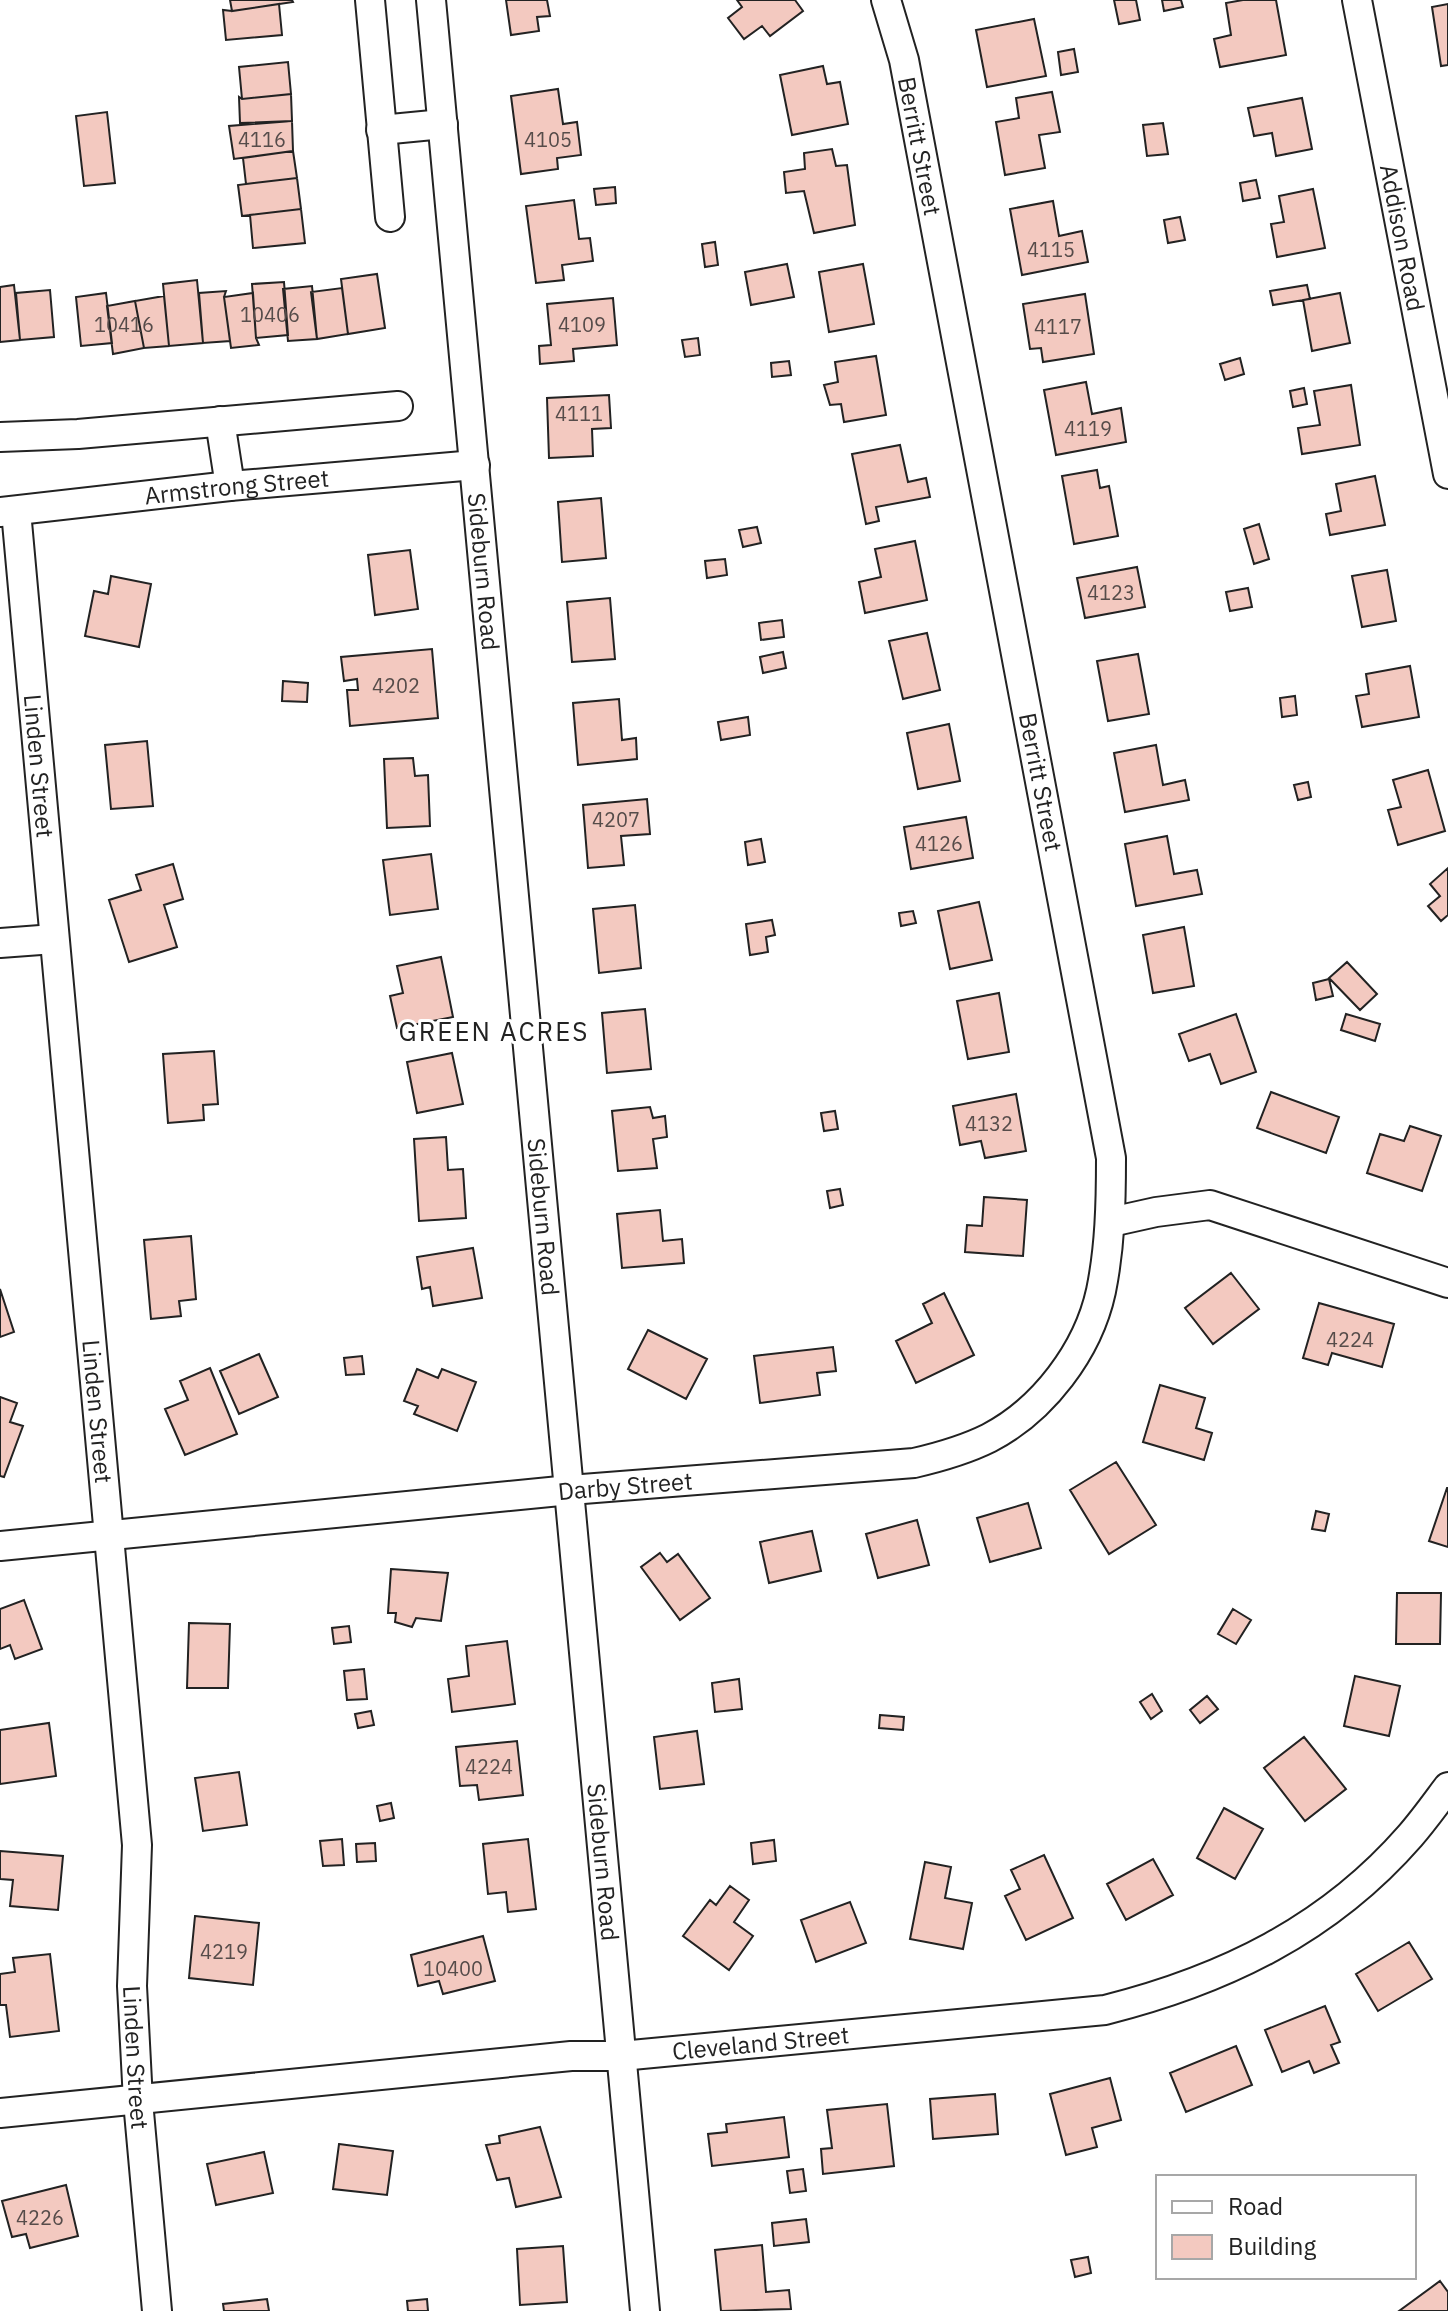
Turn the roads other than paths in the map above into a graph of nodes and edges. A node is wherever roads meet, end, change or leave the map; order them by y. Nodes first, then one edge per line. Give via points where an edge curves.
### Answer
1 (370, 0) edge
2 (431, 0) edge
3 (886, 0) edge
4 (1357, 0) edge
5 (443, 124) junction
6 (381, 130) junction
7 (390, 217) dead end
8 (398, 406) dead end
9 (220, 421) junction
10 (0, 437) edge
11 (475, 465) junction
12 (1448, 474) edge
13 (230, 486) junction
14 (8, 511) edge
15 (54, 939) junction
16 (0, 943) edge
17 (1111, 1222) junction
18 (1448, 1283) edge
19 (570, 1490) junction
20 (108, 1537) junction
21 (0, 1546) edge
22 (1448, 1787) edge
23 (621, 2056) junction
24 (138, 2101) junction
25 (0, 2113) edge
26 (157, 2311) edge
27 (645, 2311) edge

1 - 6 street
2 - 5 street, Sideburn Road
3 - 17 street, Berritt Street via 904,60 1111,1158
4 - 12 street, Addison Road
5 - 6 street
5 - 11 street, Sideburn Road
6 - 7 street
8 - 9 street
9 - 10 street
9 - 13 street
11 - 13 street, Armstrong Street
11 - 19 street, Sideburn Road
13 - 14 street, Armstrong Street
14 - 15 street, Linden Street
15 - 16 street
15 - 20 street, Linden Street
17 - 18 street via 1210,1205
17 - 19 street, Darby Street via 1100,1293 1079,1348 1038,1401 989,1438 914,1463
19 - 20 street, Darby Street
19 - 23 street, Sideburn Road
20 - 21 street, Darby Street
20 - 24 street, Linden Street via 137,1845 132,1986
22 - 23 street, Cleveland Street via 1373,1874 1315,1921 1218,1975 1161,1996 1062,2016
23 - 24 street, Cleveland Street via 571,2056
23 - 27 street, Sideburn Road
24 - 25 street, Cleveland Street
24 - 26 street, Linden Street

